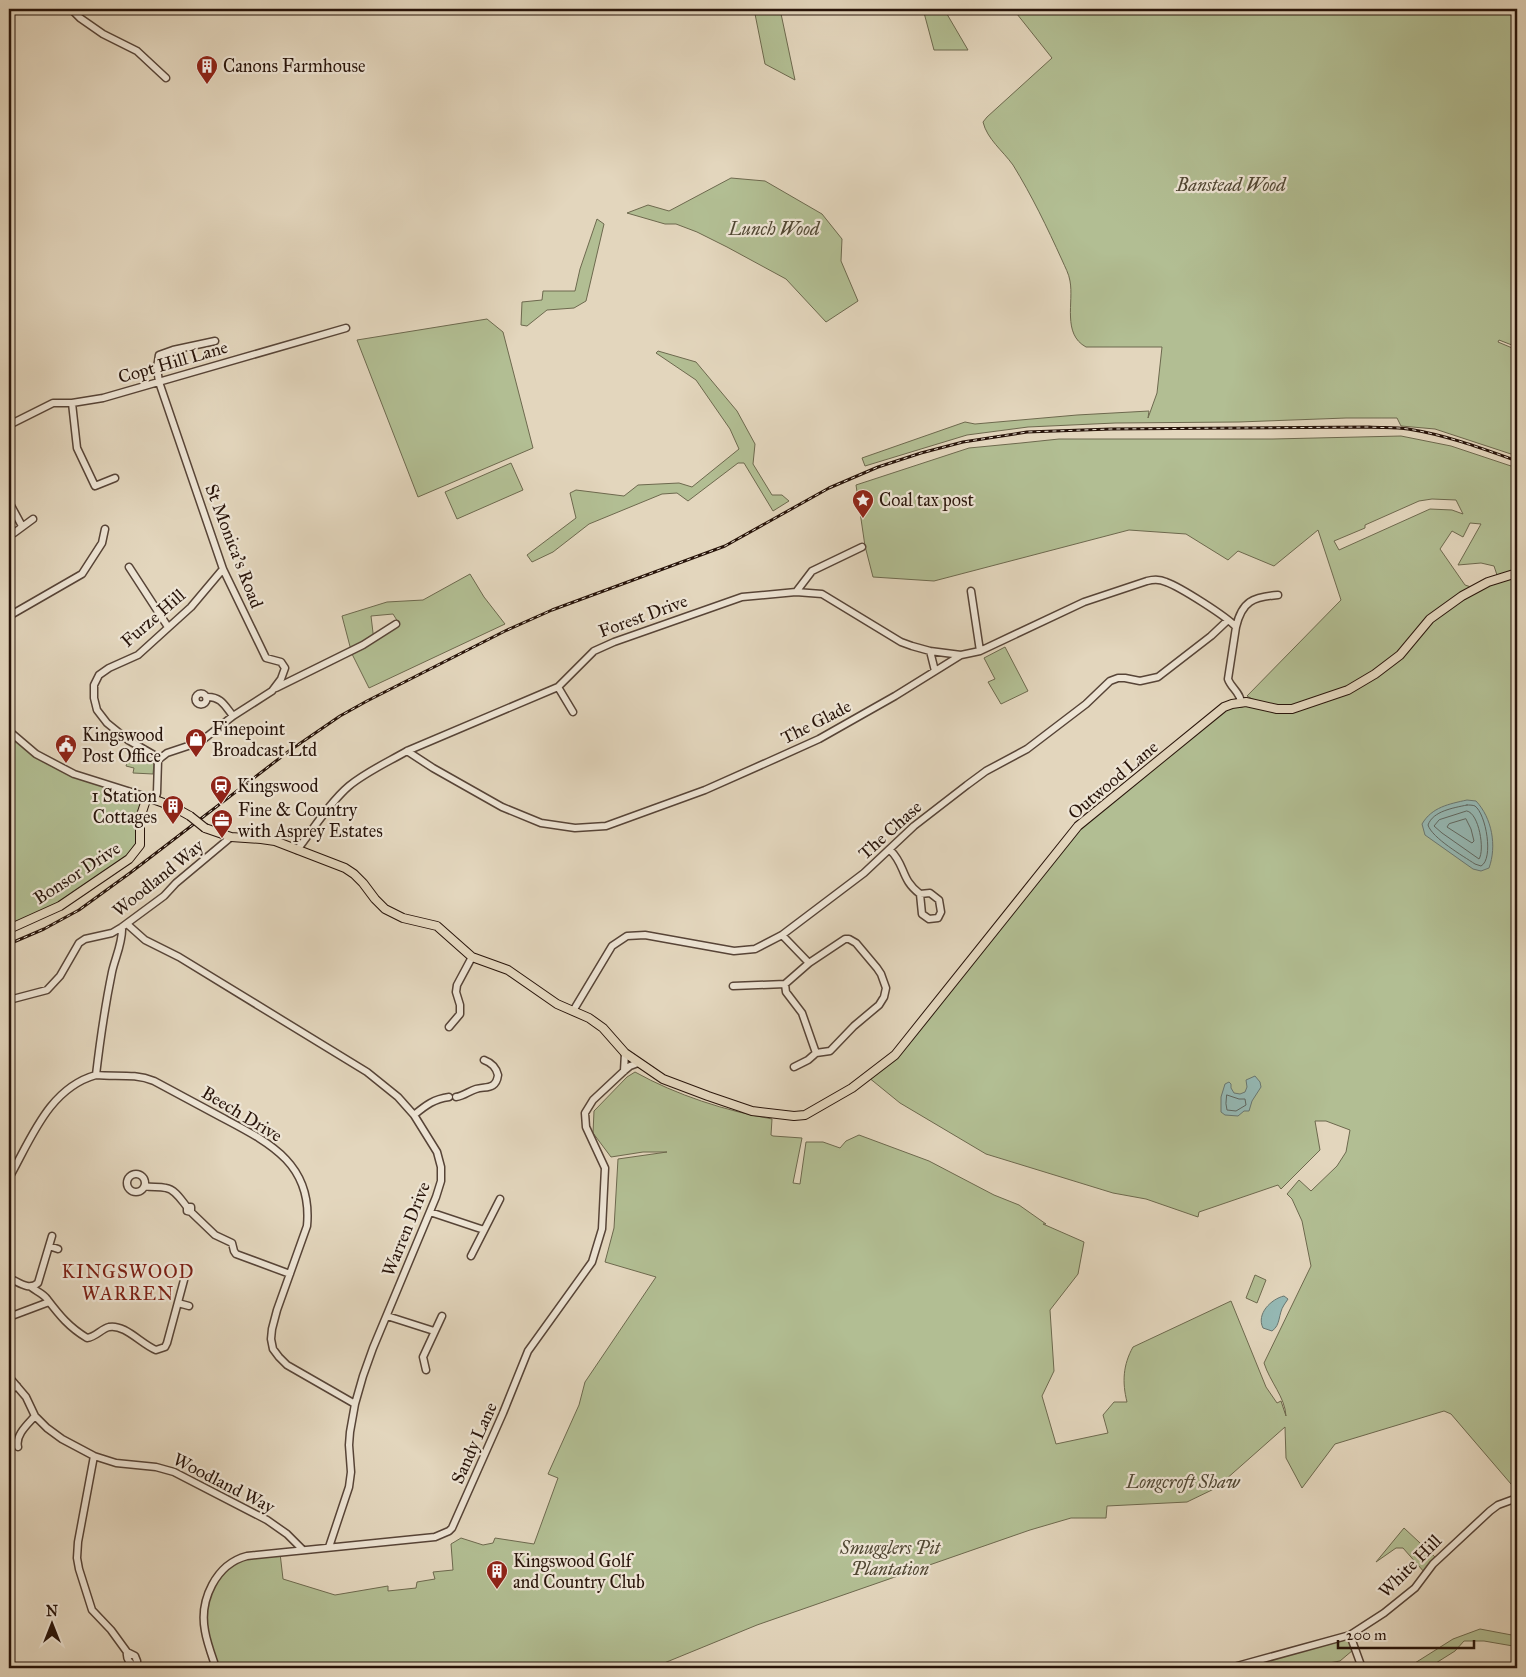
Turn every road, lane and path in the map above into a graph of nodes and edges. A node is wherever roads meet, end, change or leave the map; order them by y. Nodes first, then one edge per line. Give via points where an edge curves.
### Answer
1 (71, 9) edge
2 (166, 78) dead end
3 (346, 328) dead end
4 (215, 341) dead end
5 (158, 382) junction
6 (72, 403) junction
7 (9, 424) edge
8 (115, 478) dead end
9 (9, 502) edge
10 (33, 519) dead end
11 (22, 526) junction
12 (105, 529) dead end
13 (14, 533) dead end
14 (862, 547) dead end
15 (129, 567) dead end
16 (223, 569) junction
17 (1517, 573) edge
18 (971, 591) dead end
19 (796, 592) junction
20 (1278, 595) dead end
21 (9, 616) edge
22 (1228, 620) junction
23 (396, 624) dead end
24 (168, 627) junction
25 (1236, 627) junction
26 (930, 651) junction
27 (980, 651) junction
28 (961, 655) junction
29 (935, 671) junction
30 (558, 687) junction
31 (276, 688) junction
32 (206, 697) dead end
33 (1241, 703) junction
34 (573, 712) dead end
35 (233, 716) junction
36 (9, 731) edge
37 (406, 751) junction
38 (158, 760) junction
39 (146, 797) junction
40 (155, 800) junction
41 (231, 837) junction
42 (297, 850) junction
43 (890, 850) junction
44 (920, 894) junction
45 (124, 926) junction
46 (9, 930) edge
47 (782, 935) junction
48 (472, 957) junction
49 (809, 964) junction
50 (785, 984) junction
51 (733, 986) dead end
52 (9, 1000) edge
53 (573, 1011) junction
54 (449, 1027) dead end
55 (626, 1053) junction
56 (816, 1053) junction
57 (484, 1060) dead end
58 (638, 1064) junction
59 (794, 1067) dead end
60 (624, 1071) junction
61 (96, 1075) junction
62 (414, 1115) junction
63 (9, 1178) edge
64 (145, 1186) dead end
65 (500, 1200) dead end
66 (430, 1212) junction
67 (484, 1230) junction
68 (52, 1236) dead end
69 (48, 1246) junction
70 (58, 1249) dead end
71 (471, 1256) dead end
72 (290, 1274) junction
73 (9, 1278) edge
74 (184, 1280) dead end
75 (31, 1287) junction
76 (49, 1302) junction
77 (178, 1303) junction
78 (189, 1306) dead end
79 (387, 1316) junction
80 (442, 1316) dead end
81 (9, 1318) edge
82 (434, 1331) junction
83 (426, 1370) dead end
84 (9, 1377) edge
85 (17, 1386) junction
86 (9, 1391) edge
87 (355, 1404) junction
88 (35, 1416) junction
89 (18, 1447) dead end
90 (94, 1456) junction
91 (1517, 1498) edge
92 (329, 1547) junction
93 (303, 1550) junction
94 (1350, 1634) junction
95 (137, 1667) edge
96 (216, 1668) edge
97 (1230, 1668) edge
98 (1362, 1668) edge

1 - 2 street via 103,34 137,51
3 - 5 street, Copt Hill Lane
4 - 5 street via 159,355
5 - 6 street, Copt Hill Lane
5 - 16 street, St Monica's Road
6 - 7 street, Copt Hill Lane via 53,403
6 - 8 street via 77,448 95,486
9 - 11 street
10 - 11 street
11 - 13 street
12 - 21 street via 102,543 82,574
14 - 19 street via 812,571
15 - 24 street
16 - 24 street, Furze Hill via 191,607
16 - 31 street, St Monica's Road via 266,658 283,665 284,672
17 - 33 main road, Outwood Lane via 1488,582 1462,596 1430,619 1394,660 1348,690 1292,709
18 - 27 street
19 - 26 street, Forest Drive via 822,594 902,642
19 - 30 street, Forest Drive via 742,596 614,642 594,651
20 - 25 street via 1257,598 1247,604 1239,614
22 - 25 street, The Glade
22 - 27 street, The Glade via 1171,584 1153,579 1091,599
22 - 43 street, The Chase via 1158,677 1110,681 1086,704 1027,749 966,785 914,826
23 - 31 street via 364,645
24 - 38 street, Furze Hill via 138,655 99,675 94,685 97,710 108,723
25 - 33 street via 1228,679
26 - 28 street, Forest Drive
26 - 29 street
27 - 28 street, The Glade
28 - 29 street, The Glade
29 - 37 street, The Glade via 814,741 705,790 606,826 575,828 541,823 502,807
30 - 34 street
30 - 37 street, Forest Drive
31 - 35 street
32 - 35 street via 221,700
33 - 58 main road, Outwood Lane via 1224,708 1078,826 886,1062 852,1088 805,1114 775,1114 752,1111 679,1086
35 - 38 street via 200,742 167,753
36 - 39 street via 36,754 74,774
37 - 42 street, Forest Drive via 349,786
38 - 40 street
39 - 40 main road
39 - 46 main road, Bonsor Drive via 140,818 140,845 129,859 60,906
40 - 41 main road, bridge via 190,816 205,828
41 - 42 main road via 260,838
41 - 45 street, Woodland Way via 164,896
42 - 48 main road via 345,868 385,909 403,918 437,926
43 - 44 street via 906,881
43 - 47 street, The Chase
44 - 44 street via 922,914 929,919 938,918 941,912 939,900 930,894
45 - 52 street, Woodland Way via 80,943 48,990
45 - 61 street via 112,972
45 - 62 street, Warren Drive via 367,1072
47 - 49 street
47 - 53 street, The Chase via 762,947 740,952 645,935 627,936 612,946
48 - 53 main road, Outwood Lane via 508,970 557,1004
48 - 54 street via 457,985 460,1014
49 - 50 street
49 - 56 street via 841,941 849,939 877,968 886,988 879,1005 834,1048
50 - 51 street
50 - 56 street via 786,992 802,1013
53 - 55 main road, Outwood Lane via 596,1023
55 - 58 main road, Outwood Lane
55 - 60 street
56 - 59 street
57 - 62 street via 494,1064 498,1075 496,1082 464,1095 429,1103
58 - 60 street, Sandy Lane
60 - 92 street, Sandy Lane via 584,1113 586,1128 605,1168 602,1230 592,1262 528,1351 454,1524 449,1531 435,1537
61 - 63 street via 59,1096 39,1123
61 - 72 street, Beech Drive via 139,1076 154,1081 262,1139 285,1158 304,1190 307,1217
62 - 66 street, Warren Drive via 437,1152 441,1167 441,1181
64 - 72 street via 171,1190 216,1235 232,1243 236,1254
65 - 67 street
66 - 67 street
66 - 79 street, Warren Drive
67 - 71 street
68 - 69 street
69 - 70 street
69 - 75 street via 40,1279
72 - 87 street, Beech Drive via 274,1319 273,1348 288,1365
73 - 75 street
74 - 77 street
75 - 76 street
76 - 77 street via 68,1325 87,1338 106,1328 119,1328 156,1350 168,1343
76 - 81 street
77 - 78 street
79 - 82 street
79 - 87 street, Warren Drive
80 - 82 street
82 - 83 street via 423,1357
84 - 85 street, Woodland Way
85 - 86 street
85 - 88 street, Woodland Way
87 - 92 street, Warren Drive via 349,1445 350,1487
88 - 89 street via 19,1436
88 - 90 street, Woodland Way via 62,1439
90 - 93 street, Woodland Way via 116,1463 156,1466 174,1472 269,1521
90 - 95 street via 77,1558 89,1605 126,1652 136,1658
91 - 94 street, White Hill via 1490,1511 1433,1564 1415,1588
92 - 93 street, Sandy Lane
93 - 96 street, Sandy Lane via 242,1557 228,1563 218,1574 203,1614 204,1631
94 - 97 street, White Hill
94 - 98 street

